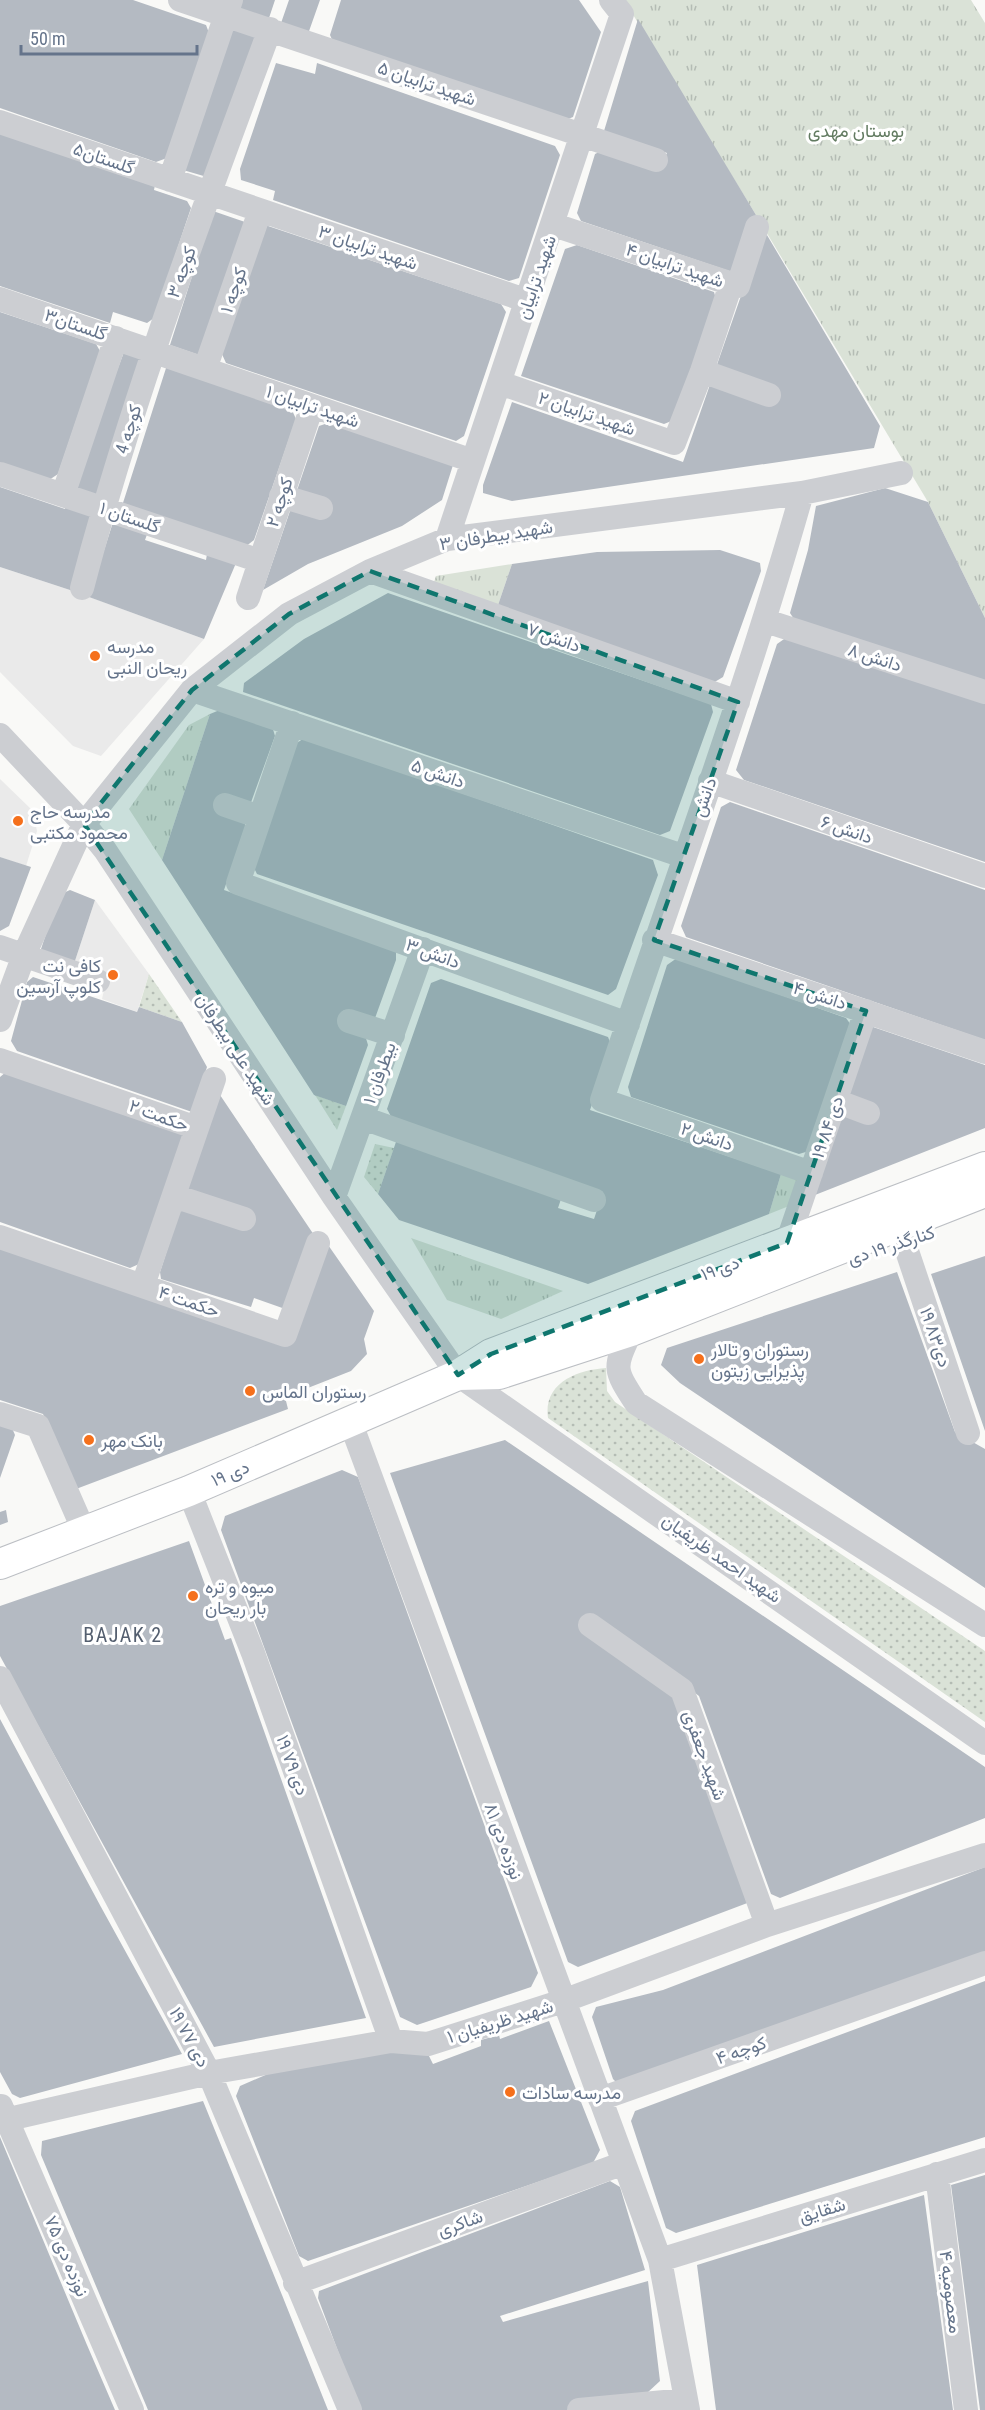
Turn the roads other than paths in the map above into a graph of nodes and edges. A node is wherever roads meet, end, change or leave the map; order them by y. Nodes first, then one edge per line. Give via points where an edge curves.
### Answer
1 (180, 0) edge
2 (229, 7) edge
3 (617, 7) edge
4 (270, 29) junction
5 (0, 122) edge
6 (583, 136) junction
7 (656, 160) dead end
8 (170, 180) junction
9 (209, 194) junction
10 (260, 211) junction
11 (554, 225) junction
12 (757, 226) dead end
13 (731, 284) junction
14 (0, 298) edge
15 (528, 301) junction
16 (116, 338) junction
17 (153, 350) junction
18 (205, 369) junction
19 (702, 371) junction
20 (500, 383) junction
21 (769, 395) dead end
22 (312, 406) junction
23 (473, 461) junction
24 (902, 473) dead end
25 (0, 474) edge
26 (802, 493) junction
27 (63, 495) junction
28 (281, 496) junction
29 (103, 507) junction
30 (321, 508) dead end
31 (447, 539) junction
32 (260, 561) junction
33 (370, 571) junction
34 (82, 588) dead end
35 (248, 598) dead end
36 (766, 621) junction
37 (192, 690) junction
38 (985, 692) edge
39 (738, 702) junction
40 (291, 723) junction
41 (0, 735) edge
42 (710, 781) junction
43 (225, 805) dead end
44 (260, 817) junction
45 (84, 824) junction
46 (683, 856) junction
47 (985, 876) edge
48 (654, 940) junction
49 (0, 947) edge
50 (423, 949) junction
51 (24, 955) junction
52 (98, 981) dead end
53 (867, 1011) junction
54 (0, 1020) edge
55 (349, 1020) dead end
56 (627, 1024) junction
57 (393, 1035) junction
58 (985, 1052) edge
59 (0, 1060) edge
60 (214, 1079) dead end
61 (602, 1100) joint
62 (836, 1101) junction
63 (868, 1113) dead end
64 (363, 1118) junction
65 (197, 1128) junction
66 (985, 1151) edge
67 (985, 1167) edge
68 (811, 1173) junction
69 (985, 1192) edge
70 (174, 1196) junction
71 (334, 1197) junction
72 (594, 1200) dead end
73 (985, 1213) edge
74 (859, 1214) junction
75 (244, 1219) dead end
76 (0, 1237) edge
77 (904, 1242) junction
78 (318, 1244) dead end
79 (790, 1255) junction
80 (143, 1285) junction
81 (631, 1330) junction
82 (458, 1375) junction
83 (0, 1414) edge
84 (350, 1421) junction
85 (968, 1433) dead end
86 (189, 1491) junction
87 (84, 1531) junction
88 (0, 1564) edge
89 (590, 1625) dead end
90 (985, 1625) edge
91 (0, 1678) edge
92 (985, 1743) edge
93 (985, 1855) edge
94 (767, 1925) junction
95 (985, 1963) edge
96 (563, 2001) junction
97 (391, 2041) junction
98 (209, 2073) junction
99 (600, 2099) junction
100 (3, 2114) edge
101 (985, 2160) edge
102 (624, 2163) junction
103 (937, 2174) junction
104 (660, 2260) junction
105 (295, 2283) junction
106 (687, 2405) edge
107 (132, 2410) edge
108 (350, 2410) edge
109 (579, 2410) edge
110 (966, 2410) edge

1 - 2 street, شهید ترابیان ۵
2 - 4 street, شهید ترابیان ۵
2 - 8 street
3 - 6 street, شهید ترابیان
4 - 6 street, شهید ترابیان ۵
4 - 9 street, کوچه ۳
5 - 8 street, گلستان۵
6 - 7 street, شهید ترابیان ۵
6 - 11 street, شهید ترابیان
8 - 9 street, گلستان۵
9 - 10 street, شهید ترابیان ۳
9 - 17 street, کوچه ۳
10 - 15 street, شهید ترابیان ۳
10 - 18 street, کوچه ۱
11 - 13 street, شهید ترابیان ۴
11 - 15 street, شهید ترابیان
12 - 13 street, شهید ترابیان ۴ via 738,286
13 - 19 street
14 - 16 street, گلستان۳
15 - 20 street, شهید ترابیان
16 - 17 street, گلستان۳
16 - 27 street
17 - 18 street, شهید ترابیان ۱
17 - 29 street, کوچه 4
18 - 22 street, شهید ترابیان ۱
19 - 20 street, شهید ترابیان ۲ via 674,443
19 - 21 street
20 - 23 street, شهید ترابیان
22 - 23 street, شهید ترابیان ۱
22 - 28 street, کوچه ۲
23 - 31 street, شهید ترابیان
24 - 26 street, شهید بیطرفان ۳
25 - 27 street, گلستان ۱
26 - 31 street, شهید بیطرفان ۳
26 - 36 street, دانش
27 - 29 street, گلستان ۱
28 - 30 street
28 - 32 street, کوچه ۲
29 - 32 street, گلستان ۱
29 - 34 street, کوچه 4
31 - 33 street, شهید بیطرفان ۳
32 - 35 street, کوچه ۲
33 - 37 street, شهید بیطرفان ۳ via 288,614
33 - 39 street, دانش ۷
36 - 38 street, دانش ۸
36 - 39 street, دانش
37 - 40 street, دانش ۵
37 - 45 street, شهید بیطرفان ۳
39 - 42 street, دانش
40 - 44 street
40 - 46 street, دانش ۵
41 - 45 street, شهید علی بیطرفان
42 - 46 street, دانش
42 - 47 street, ۶ دانش
43 - 44 street
44 - 50 street, دانش ۳ via 238,883
45 - 51 street, شهید بیطرفان ۳
45 - 71 street, شهید علی بیطرفان via 139,900
46 - 48 street, دانش
48 - 53 street, دانش ۴
48 - 56 street, دانش
49 - 51 street
50 - 56 street, دانش ۳
50 - 57 street, بیطرفان ۱
51 - 52 street
51 - 54 street, شهید بیطرفان ۳
53 - 58 street, دانش ۴
53 - 62 street, ۱۹ دی ۸۴
55 - 57 street
56 - 61 street, دانش
57 - 64 street, بیطرفان ۱
59 - 65 street, حکمت ۲
60 - 65 street
61 - 68 street, ۲ دانش
62 - 63 street
62 - 68 street, ۱۹ دی ۸۴
64 - 71 street, بیطرفان ۱
64 - 72 street
65 - 70 street, حکمت ۲
66 - 74 main road via 882,1190
67 - 74 main road, ۱۹ دی
68 - 79 street, ۱۹ دی ۸۴
69 - 79 main road, ۱۹ دی
70 - 75 street
70 - 80 street, حکمت ۲
71 - 82 street, شهید علی بیطرفان
73 - 77 main road, کنارگذر ۱۹ دی
74 - 79 main road, ۱۹ دی
76 - 80 street, حکمت ۴
77 - 79 main road, کنارگذر ۱۹ دی via 852,1262
77 - 85 street, ۱۹ دی۸۳
78 - 80 street, حکمت ۴ via 285,1335
79 - 81 main road, ۱۹ دی
79 - 82 main road, ۱۹ دی via 500,1350
81 - 82 main road, ۱۹ دی via 499,1374
81 - 90 street via 617,1362 619,1377 636,1403
82 - 84 main road, ۱۹ دی
82 - 92 street, شهید احمد ظریفیان
83 - 87 street via 38,1426
84 - 86 main road, ۱۹ دی
84 - 96 street, نوزده دی ۸۱
86 - 87 main road, ۱۹ دی
86 - 97 street, ۱۹ دی ۷۹ via 253,1653
87 - 88 main road, ۱۹ دی
89 - 94 street, شهید جعفری via 682,1690
91 - 98 street, ۱۹ دی ۷۷
93 - 94 street, شهید ظریفیان ۱
94 - 96 street, شهید ظریفیان ۱
95 - 99 street, کوچه ۴
96 - 97 street, شهید ظریفیان ۱ via 428,2044
96 - 99 street, نوزده دی ۸۱
97 - 98 street, شهید ظریفیان ۱
98 - 100 street, شهید ظریفیان ۱
98 - 105 street, ۱۹ دی ۷۷
99 - 102 street, نوزده دی ۸۱
100 - 107 street, نوزده دی ۷۵
101 - 103 street, شقایق
102 - 104 street, نوزده دی ۸۱
102 - 105 street, شاکری
103 - 104 street, شقایق
103 - 110 street, معصومیه ۴
104 - 106 street, نوزده دی ۸۱
105 - 108 street, ۱۹ دی ۷۷
106 - 109 street

